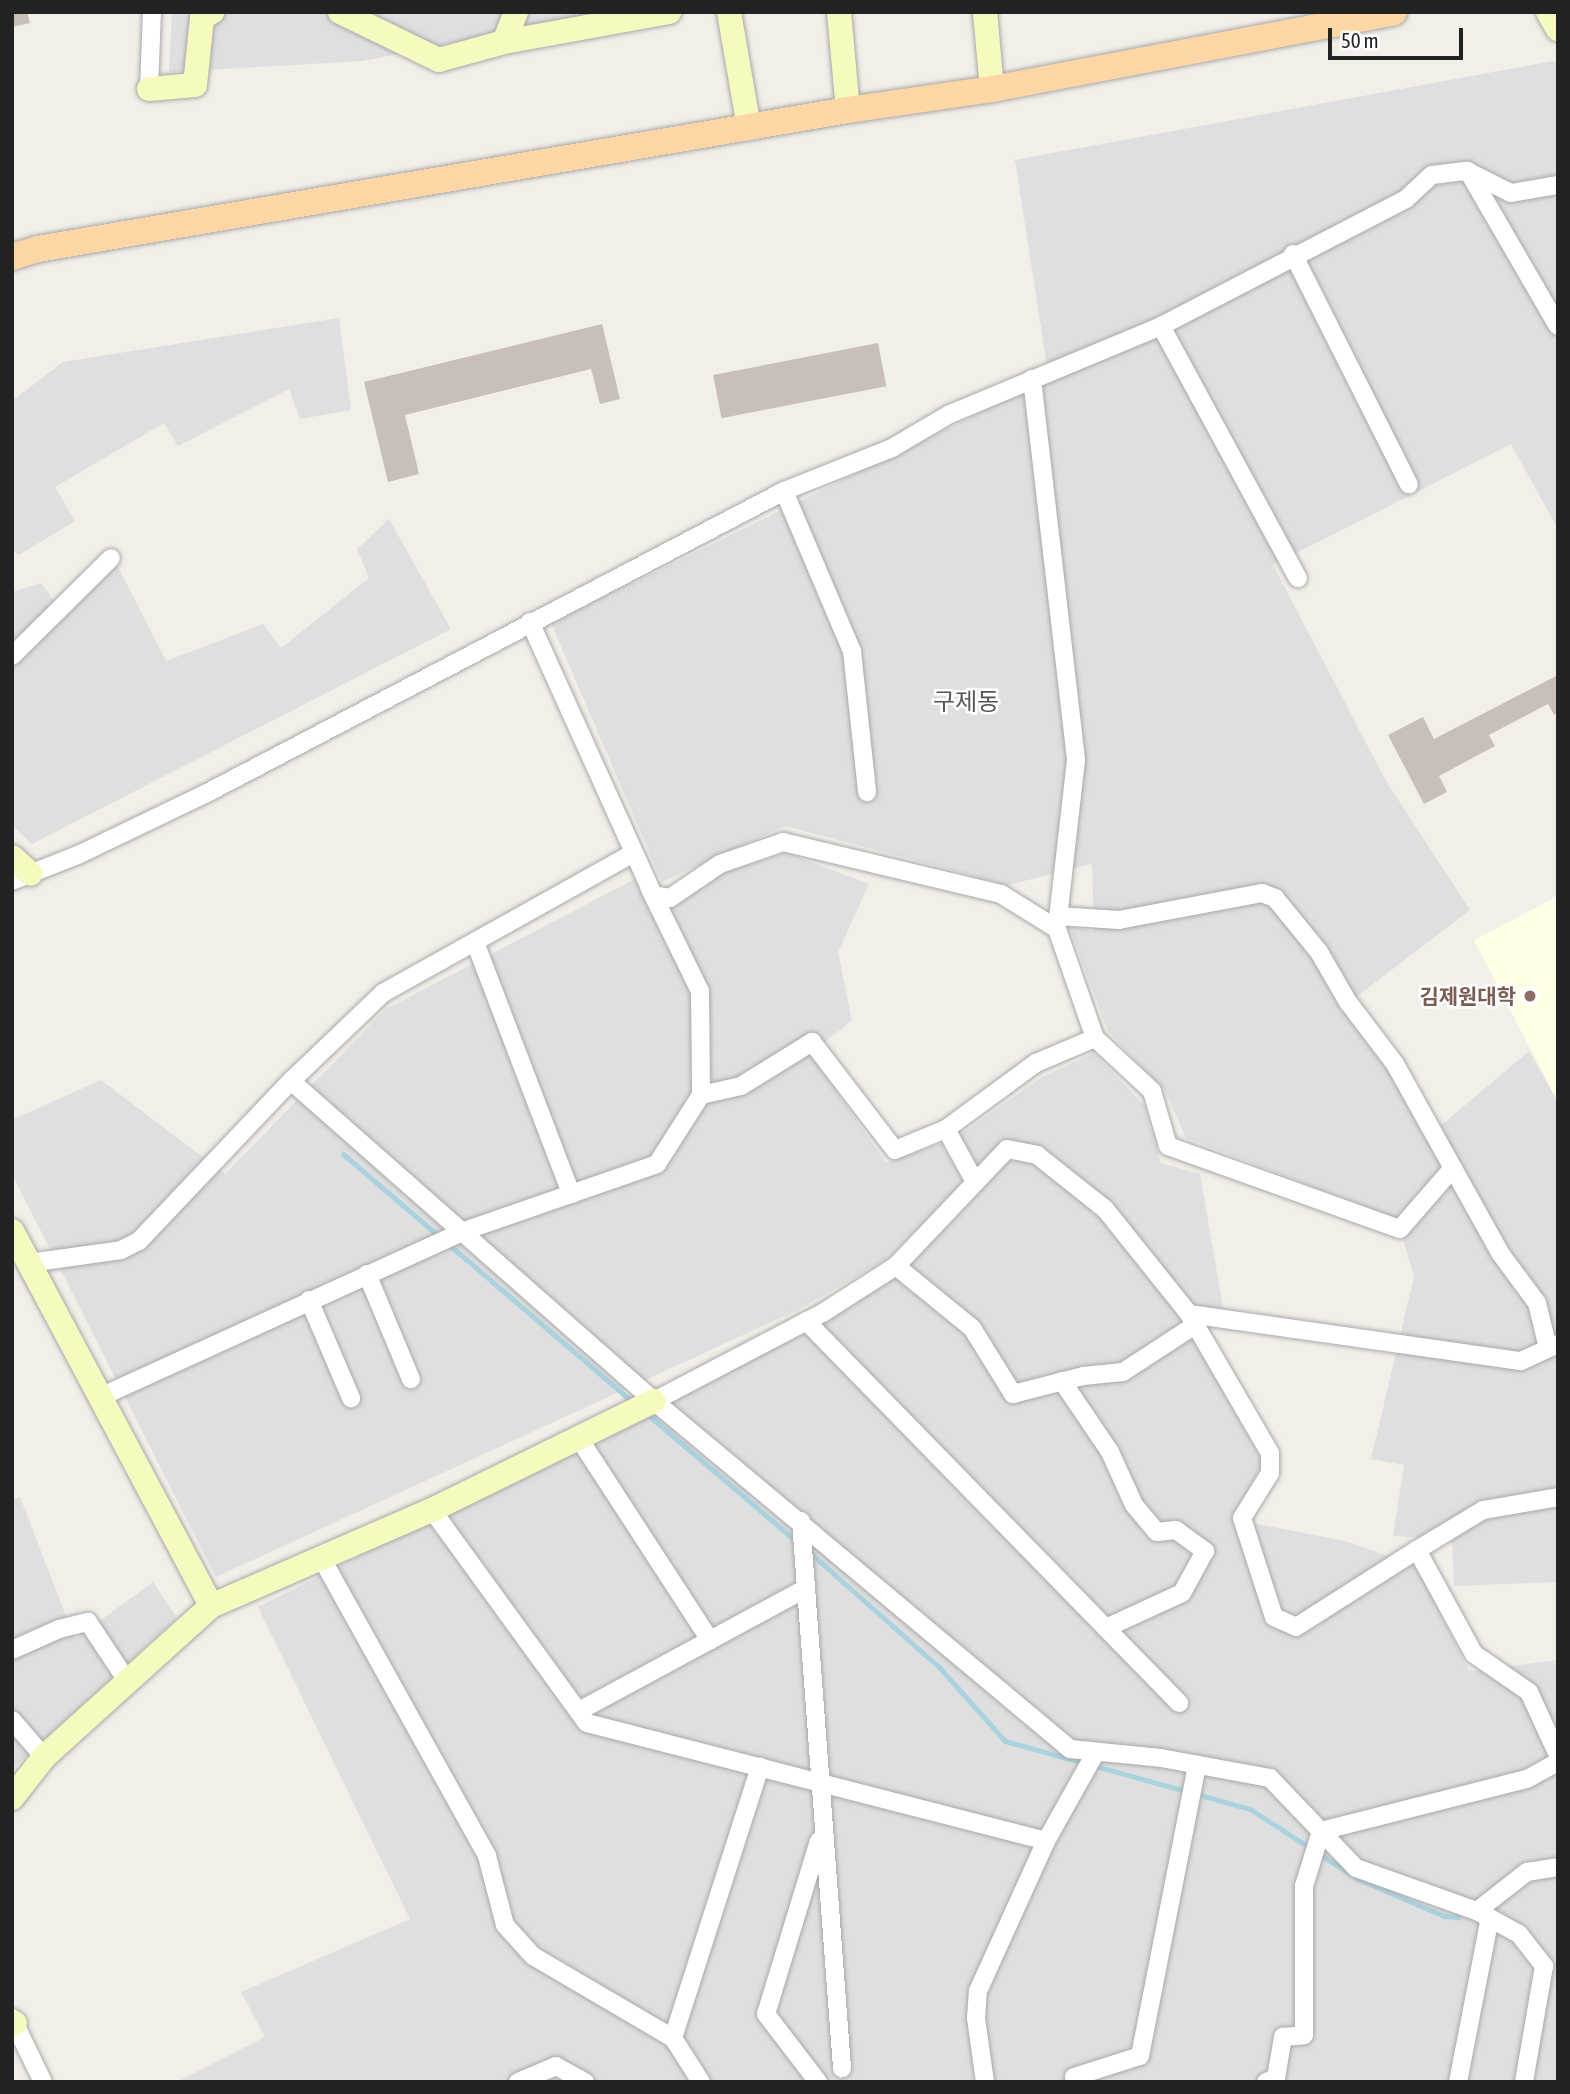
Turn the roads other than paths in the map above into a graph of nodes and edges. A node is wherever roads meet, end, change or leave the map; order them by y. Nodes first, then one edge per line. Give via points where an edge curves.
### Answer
1 (152, 12) edge
2 (212, 12) edge
3 (340, 12) edge
4 (516, 12) edge
5 (669, 12) edge
6 (729, 12) edge
7 (839, 12) edge
8 (985, 12) edge
9 (1394, 12) edge
10 (1548, 12) edge
11 (1558, 29) edge
12 (504, 42) junction
13 (149, 89) joint
14 (992, 89) junction
15 (848, 110) junction
16 (749, 128) junction
17 (1467, 170) junction
18 (1558, 185) edge
19 (1293, 254) junction
20 (12, 257) edge
21 (1161, 326) junction
22 (1558, 326) edge
23 (1032, 379) junction
24 (1409, 485) dead end
25 (784, 491) junction
26 (111, 558) dead end
27 (1298, 578) dead end
28 (530, 622) junction
29 (12, 656) edge
30 (867, 792) dead end
31 (634, 853) junction
32 (12, 857) edge
33 (21, 877) edge
34 (653, 895) junction
35 (1057, 922) junction
36 (475, 942) junction
37 (1095, 1038) junction
38 (291, 1081) junction
39 (701, 1095) junction
40 (946, 1129) junction
41 (1452, 1169) junction
42 (975, 1182) junction
43 (571, 1194) junction
44 (12, 1231) edge
45 (464, 1231) junction
46 (29, 1263) junction
47 (895, 1266) junction
48 (367, 1274) junction
49 (309, 1300) junction
50 (1192, 1320) junction
51 (806, 1321) junction
52 (1553, 1346) edge
53 (411, 1379) dead end
54 (1062, 1381) junction
55 (99, 1398) junction
56 (351, 1398) dead end
57 (645, 1406) junction
58 (580, 1440) junction
59 (1558, 1497) edge
60 (432, 1510) junction
61 (801, 1521) junction
62 (1417, 1550) junction
63 (322, 1559) junction
64 (806, 1589) junction
65 (211, 1606) junction
66 (1106, 1628) junction
67 (710, 1640) junction
68 (12, 1650) edge
69 (128, 1682) junction
70 (1179, 1703) dead end
71 (579, 1711) junction
72 (12, 1720) edge
73 (1096, 1752) junction
74 (1558, 1755) edge
75 (44, 1757) junction
76 (1558, 1762) edge
77 (1197, 1765) junction
78 (760, 1767) junction
79 (818, 1782) junction
80 (12, 1798) edge
81 (822, 1831) junction
82 (1321, 1831) junction
83 (1046, 1842) junction
84 (1558, 1867) edge
85 (1484, 1915) junction
86 (13, 2022) edge
87 (673, 2038) junction
88 (842, 2068) dead end
89 (43, 2082) edge
90 (518, 2082) edge
91 (585, 2082) edge
92 (701, 2082) edge
93 (818, 2082) edge
94 (985, 2082) edge
95 (1075, 2082) edge
96 (1266, 2082) edge
97 (1458, 2082) edge
98 (1524, 2082) edge

1 - 13 street
2 - 13 street via 202,18 195,85
3 - 12 street via 439,60
4 - 12 street
5 - 12 street
6 - 16 street
7 - 15 street
8 - 14 street
9 - 14 main road
10 - 11 street
14 - 15 main road
15 - 16 main road
16 - 20 main road
17 - 18 street via 1511,193
17 - 19 street via 1432,175 1406,199
17 - 22 street
19 - 21 street
19 - 24 street
21 - 23 street
21 - 27 street
23 - 25 street via 950,414 892,448
23 - 35 street via 1076,760
25 - 28 street
25 - 30 street via 852,651
26 - 29 street
28 - 31 street
28 - 33 street via 205,794
31 - 34 street
31 - 36 street
32 - 33 street
34 - 35 street via 670,898 720,864 783,842 1001,894
34 - 39 street via 700,991
35 - 37 street
35 - 41 street via 1119,920 1262,893 1275,898 1395,1064
36 - 38 street via 383,993
36 - 43 street
37 - 40 street via 1036,1063
37 - 41 street via 1153,1091 1168,1146 1400,1229
38 - 45 street
38 - 46 street via 139,1241 121,1250
39 - 40 street via 741,1086 812,1042 895,1150
39 - 43 street via 657,1164
40 - 42 street
41 - 52 street via 1500,1254 1537,1303
42 - 47 street
42 - 50 street via 1007,1149 1037,1155 1105,1209
43 - 45 street
44 - 46 street
45 - 48 street
45 - 57 street
46 - 55 street
47 - 51 street
47 - 54 street via 972,1328 1013,1394
48 - 49 street
48 - 53 street
49 - 55 street
49 - 56 street
50 - 52 street via 1521,1361
50 - 54 street via 1123,1372
50 - 62 street via 1270,1452 1269,1473 1242,1518 1274,1617 1296,1627
51 - 57 street
51 - 66 street
54 - 66 street via 1110,1452 1134,1505 1149,1523 1157,1532 1176,1530 1205,1551 1182,1593
55 - 65 street
57 - 58 street
57 - 61 street
58 - 60 street
58 - 67 street
59 - 62 street via 1483,1510
60 - 63 street
60 - 71 street
61 - 64 street
61 - 73 street via 1070,1749
62 - 74 street via 1474,1654 1529,1692
63 - 65 street
63 - 87 street via 487,1856 505,1925 533,1956
64 - 67 street
64 - 79 street
65 - 69 street
66 - 70 street
67 - 71 street
68 - 69 street via 88,1622
69 - 75 street
71 - 78 street via 587,1723
72 - 75 street
73 - 77 street
73 - 83 street
75 - 80 street
76 - 82 street via 1527,1779
77 - 82 street via 1270,1778
77 - 95 street via 1140,2056 1074,2077
78 - 79 street
78 - 87 street
79 - 81 street
79 - 83 street
81 - 88 street
81 - 93 street via 766,2014
82 - 85 street via 1356,1868
82 - 96 street via 1304,1886 1304,2035 1283,2037 1276,2078
83 - 94 street via 978,1991 976,2018
84 - 85 street via 1527,1872
85 - 97 street
85 - 98 street via 1519,1934 1544,1966
86 - 89 street
87 - 92 street
90 - 91 street via 556,2066

